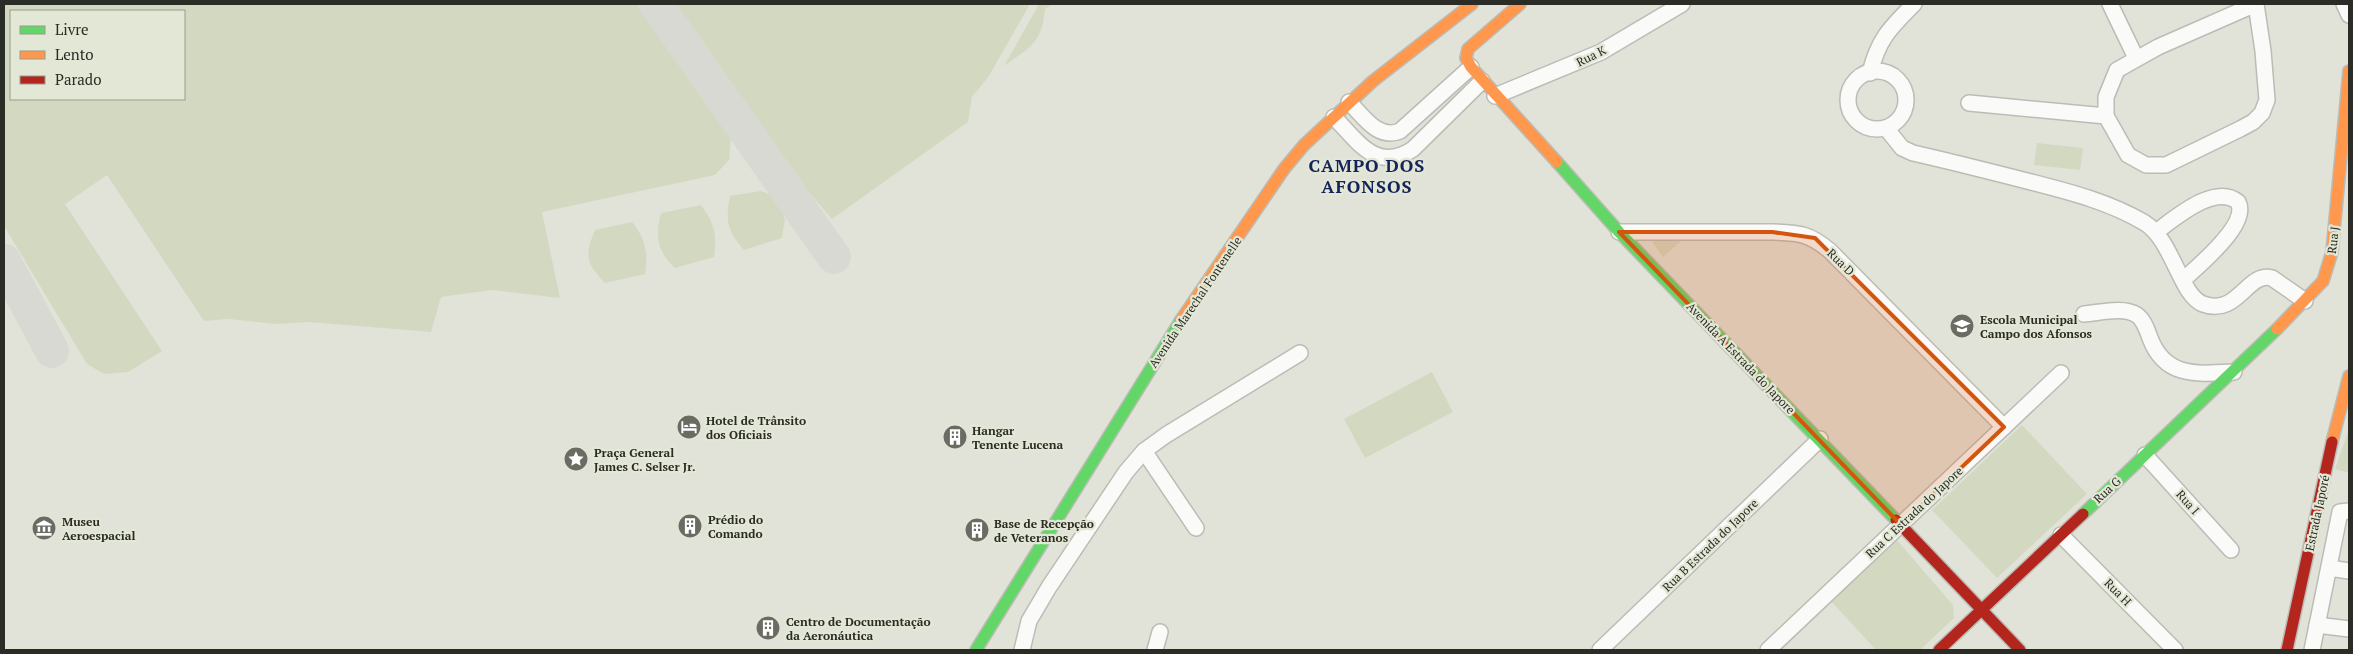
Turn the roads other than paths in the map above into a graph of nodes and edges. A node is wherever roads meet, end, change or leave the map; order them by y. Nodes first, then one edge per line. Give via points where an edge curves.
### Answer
1 (1472, 4) edge
2 (1520, 4) edge
3 (1682, 4) edge
4 (1914, 4) edge
5 (2110, 4) edge
6 (2256, 4) edge
7 (2344, 4) edge
8 (2349, 15) edge
9 (2136, 58) junction
10 (1469, 64) junction
11 (2349, 71) edge
12 (1870, 72) junction
13 (1482, 80) junction
14 (1439, 94) junction
15 (1495, 96) junction
16 (1349, 102) junction
17 (1969, 103) dead end
18 (1453, 109) junction
19 (2106, 116) junction
20 (1334, 117) junction
21 (1886, 128) junction
22 (1390, 135) junction
23 (1392, 158) junction
24 (1619, 232) junction
25 (2156, 232) junction
26 (2183, 280) junction
27 (2305, 301) junction
28 (2084, 314) dead end
29 (1300, 353) dead end
30 (2234, 372) junction
31 (2060, 373) dead end
32 (2349, 376) edge
33 (2346, 400) edge
34 (2004, 427) junction
35 (1820, 439) junction
36 (1144, 451) junction
37 (2144, 455) junction
38 (2349, 511) edge
39 (1900, 525) junction
40 (1196, 528) dead end
41 (2062, 534) junction
42 (2231, 550) dead end
43 (2329, 568) junction
44 (2349, 571) edge
45 (1982, 611) junction
46 (2317, 625) junction
47 (2349, 630) edge
48 (1160, 632) dead end
49 (976, 650) edge
50 (1022, 650) edge
51 (1156, 650) edge
52 (1600, 650) edge
53 (1768, 650) edge
54 (1939, 650) edge
55 (2020, 650) edge
56 (2175, 650) edge
57 (2287, 650) edge
58 (2312, 650) edge

1 - 16 street, Avenida Marechal Fontenelle
2 - 10 street via 1468,49
3 - 15 street, Rua K via 1601,52
4 - 12 street via 1888,29 1879,44
5 - 9 street
6 - 9 street
6 - 19 street via 2267,100 2254,122 2166,165 2155,166 2138,162 2128,155
7 - 8 street
9 - 19 street via 2117,70 2110,82
10 - 13 street, Avenida A Estrada do Japore
10 - 14 street
11 - 27 street, Rua J via 2332,252 2323,281
12 - 21 street via 1886,72 1903,88 1906,100 1903,112
12 - 21 street via 1860,76 1851,86 1847,100 1850,113 1859,124 1872,129
13 - 15 street, Avenida A Estrada do Japore
13 - 18 street
14 - 18 street
14 - 22 street via 1400,131
15 - 24 street, Avenida A Estrada do Japore
16 - 20 street, Avenida Marechal Fontenelle
16 - 22 street via 1381,133
17 - 19 street
18 - 23 street via 1413,149 1402,157
20 - 23 street via 1369,153
20 - 49 street, Avenida Marechal Fontenelle via 1300,148 1284,168 1161,349 1127,410
21 - 25 street via 1902,148 1914,153 2077,194 2109,205
22 - 23 street
24 - 34 street, Rua D via 1772,232 1815,238
24 - 35 street, Avenida A Estrada do Japore
25 - 26 street
25 - 26 street via 2207,198 2226,195 2238,202 2240,211 2236,223 2206,259
26 - 27 street via 2194,299 2211,306 2233,302 2266,276
27 - 30 street, Rua J
28 - 30 street via 2130,312 2139,316 2154,350 2172,368 2193,372
29 - 36 street
30 - 37 street, Rua G
31 - 34 street, Rua C Estrada do Japore
32 - 33 street, Estrada Japoré
33 - 57 street, Estrada Japoré
34 - 39 street, Rua C Estrada do Japore
35 - 39 street, Avenida A Estrada do Japore
35 - 52 street, Rua B Estrada do Japore
36 - 40 street
36 - 50 street via 1126,472 1049,586 1029,621
37 - 41 street, Rua G
37 - 42 street, Rua I
38 - 43 street via 2340,512
39 - 45 street, Avenida A Estrada do Japore
39 - 53 street, Rua C Estrada do Japore
41 - 45 street, Rua G
41 - 56 street, Rua H
43 - 44 street
43 - 46 street
45 - 54 street, Rua G
45 - 55 street, Avenida A Estrada do Japore
46 - 47 street
46 - 58 street
48 - 51 street

